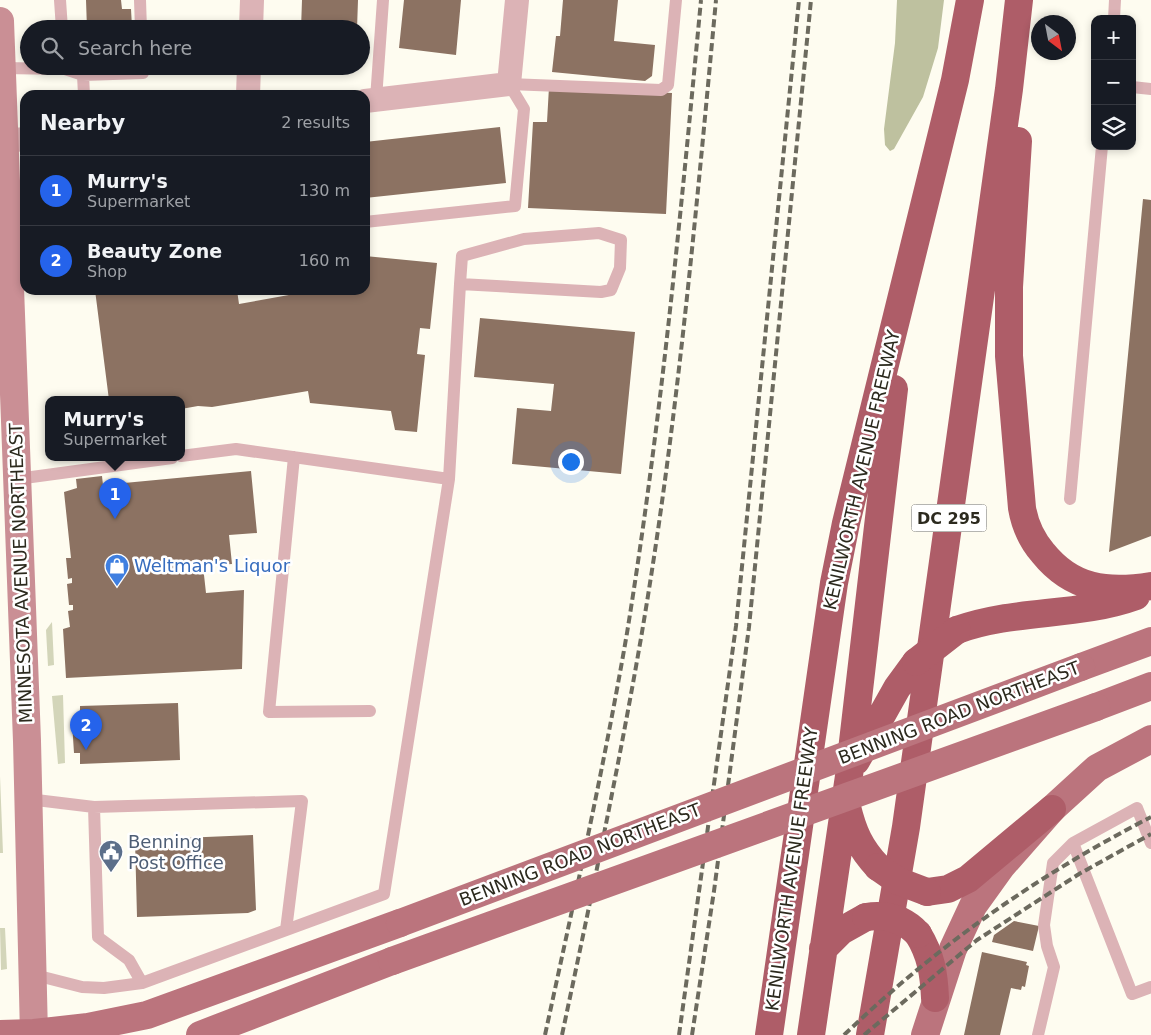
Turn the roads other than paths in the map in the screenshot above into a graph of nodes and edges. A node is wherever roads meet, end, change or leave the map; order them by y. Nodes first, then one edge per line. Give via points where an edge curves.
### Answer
1 (60, 0) edge
2 (140, 0) edge
3 (252, 0) edge
4 (383, 0) edge
5 (517, 0) edge
6 (676, 0) edge
7 (970, 0) edge
8 (1019, 0) edge
9 (1024, 0) edge
10 (1115, 0) edge
11 (1114, 15) edge
12 (61, 20) edge
13 (141, 20) edge
14 (251, 20) edge
15 (0, 21) edge
16 (28, 75) edge
17 (83, 75) edge
18 (249, 75) edge
19 (1, 80) edge
20 (509, 84) junction
21 (1136, 87) edge
22 (1151, 88) edge
23 (84, 90) edge
24 (248, 90) edge
25 (371, 100) edge
26 (15, 140) edge
27 (1102, 150) edge
28 (370, 221) edge
29 (4, 223) edge
30 (913, 254) junction
31 (460, 284) junction
32 (185, 455) edge
33 (294, 457) junction
34 (149, 461) edge
35 (9, 479) edge
36 (449, 479) junction
37 (1070, 499) dead end
38 (1151, 586) edge
39 (1151, 590) edge
40 (1151, 641) edge
41 (1151, 686) edge
42 (370, 711) dead end
43 (1151, 739) edge
44 (847, 788) junction
45 (28, 798) junction
46 (94, 807) junction
47 (1052, 809) junction
48 (1074, 843) junction
49 (1151, 843) edge
50 (286, 930) junction
51 (823, 949) junction
52 (31, 974) junction
53 (142, 983) junction
54 (1151, 987) edge
55 (935, 998) junction
56 (0, 1034) edge
57 (34, 1034) edge
58 (200, 1035) edge
59 (768, 1035) edge
60 (811, 1035) edge
61 (870, 1035) edge
62 (925, 1035) edge
63 (1038, 1035) edge

1 - 12 lane
2 - 13 lane
3 - 14 street
4 - 25 lane
5 - 20 street
6 - 20 lane via 668,85 661,90
7 - 30 highway, KENILWORTH AVENUE FREEWAY via 955,80
8 - 61 highway, DC 295 via 906,827
9 - 38 highway via 1009,287 1010,356 1024,518 1035,544 1073,580 1126,590
10 - 11 lane
15 - 19 main road, MINNESOTA AVENUE NORTHEAST
16 - 19 lane
17 - 23 lane
18 - 24 street
19 - 26 main road, MINNESOTA AVENUE NORTHEAST
20 - 25 street
20 - 28 lane via 524,109 516,206
21 - 22 lane
26 - 29 main road, MINNESOTA AVENUE NORTHEAST
27 - 37 lane
29 - 35 main road, MINNESOTA AVENUE NORTHEAST
30 - 44 highway
30 - 59 highway, KENILWORTH AVENUE FREEWAY via 848,514 834,584
31 - 31 lane via 462,256 524,239 599,233 621,240 620,268 611,290
31 - 36 lane
32 - 33 lane via 236,449
33 - 36 lane
33 - 42 lane via 270,712
34 - 35 lane
35 - 45 main road, MINNESOTA AVENUE NORTHEAST
36 - 50 lane via 384,894
39 - 44 highway, bridge via 1100,607 990,620 957,630 916,662 897,688
40 - 57 main road, BENNING ROAD NORTHEAST, bridge via 147,1015 88,1028
41 - 58 main road, BENNING ROAD NORTHEAST, bridge via 392,961
43 - 47 main road via 1097,768
44 - 47 highway, bridge via 854,836 864,852 878,867 898,880 927,892 948,889 968,879
44 - 51 highway
45 - 46 lane
45 - 52 main road, MINNESOTA AVENUE NORTHEAST
46 - 50 lane via 302,801
46 - 53 lane via 98,936 130,960
47 - 55 main road via 1001,867 973,906
48 - 49 lane via 1137,808
48 - 54 lane via 1132,994
48 - 63 lane via 1052,863 1044,925 1054,967
50 - 53 lane
51 - 55 highway, bridge via 841,931 866,917 895,919 909,925 926,946 934,971
51 - 60 highway
52 - 53 lane via 82,987
52 - 57 main road, MINNESOTA AVENUE NORTHEAST
55 - 62 main road
56 - 57 main road, BENNING ROAD NORTHEAST

